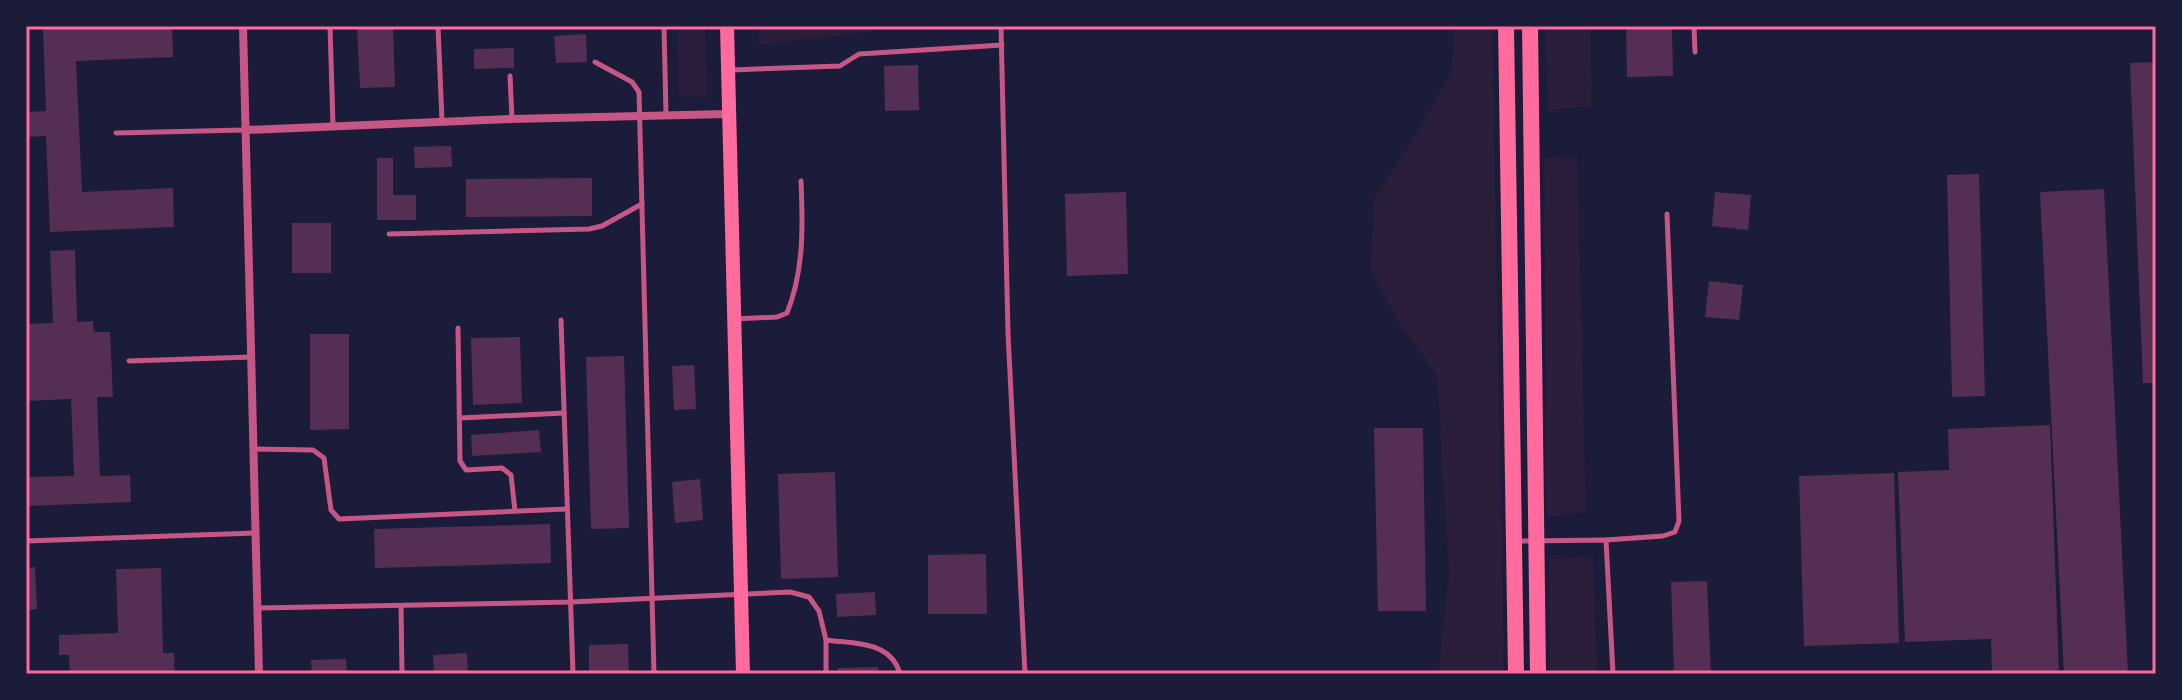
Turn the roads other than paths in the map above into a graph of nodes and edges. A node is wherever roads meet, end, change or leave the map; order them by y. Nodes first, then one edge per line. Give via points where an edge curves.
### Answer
1 (243, 26) edge
2 (330, 26) edge
3 (438, 26) edge
4 (664, 26) edge
5 (727, 26) edge
6 (1001, 26) edge
7 (1506, 26) edge
8 (1530, 26) edge
9 (1694, 26) edge
10 (1002, 45) junction
11 (1695, 52) dead end
12 (595, 62) dead end
13 (727, 70) junction
14 (510, 76) dead end
15 (727, 114) junction
16 (640, 115) junction
17 (666, 115) junction
18 (512, 119) junction
19 (442, 122) junction
20 (333, 127) junction
21 (245, 130) junction
22 (116, 133) dead end
23 (801, 181) dead end
24 (642, 204) junction
25 (1667, 214) dead end
26 (389, 234) dead end
27 (733, 319) junction
28 (561, 320) dead end
29 (458, 328) dead end
30 (251, 357) junction
31 (129, 361) dead end
32 (564, 413) junction
33 (460, 418) junction
34 (253, 449) junction
35 (567, 509) junction
36 (515, 511) junction
37 (255, 533) junction
38 (1606, 540) junction
39 (26, 541) edge
40 (1514, 541) junction
41 (1537, 541) junction
42 (741, 595) junction
43 (651, 599) junction
44 (571, 602) junction
45 (401, 606) junction
46 (257, 608) junction
47 (826, 640) junction
48 (259, 674) edge
49 (402, 674) edge
50 (573, 674) edge
51 (654, 674) edge
52 (743, 674) edge
53 (826, 674) edge
54 (900, 674) edge
55 (1025, 674) edge
56 (1516, 674) edge
57 (1538, 674) edge
58 (1613, 674) edge

1 - 21 street
2 - 20 lane
3 - 19 lane
4 - 17 lane
5 - 13 main road
6 - 10 lane
7 - 40 main road
8 - 41 main road
9 - 11 lane
10 - 13 lane via 859,54 840,66
10 - 55 lane via 1008,333
12 - 16 lane via 632,82 639,92
13 - 15 main road
14 - 18 lane
15 - 17 street
15 - 27 main road
16 - 17 street
16 - 18 street
16 - 24 lane
18 - 19 street
19 - 20 street
20 - 21 street
21 - 22 lane
21 - 30 street
23 - 27 lane via 803,237 787,313
24 - 26 lane via 589,229
24 - 43 lane
25 - 38 lane via 1679,521 1675,532 1663,536
27 - 42 main road
28 - 32 lane
29 - 33 lane
30 - 31 lane
30 - 34 street
32 - 33 lane
32 - 35 lane
33 - 36 lane via 460,461 466,470 502,468 511,475
34 - 36 lane via 313,450 324,458 331,510 339,519
34 - 37 street
35 - 36 lane
35 - 44 lane
37 - 39 lane
37 - 46 street
38 - 41 lane
38 - 58 lane
40 - 41 lane
40 - 56 main road
41 - 57 main road
42 - 43 lane
42 - 47 lane via 790,592 809,597 819,611
42 - 52 main road
43 - 44 lane
43 - 51 lane
44 - 45 lane
44 - 50 lane
45 - 46 lane
45 - 49 lane
46 - 48 street
47 - 53 lane
47 - 54 lane via 886,651

